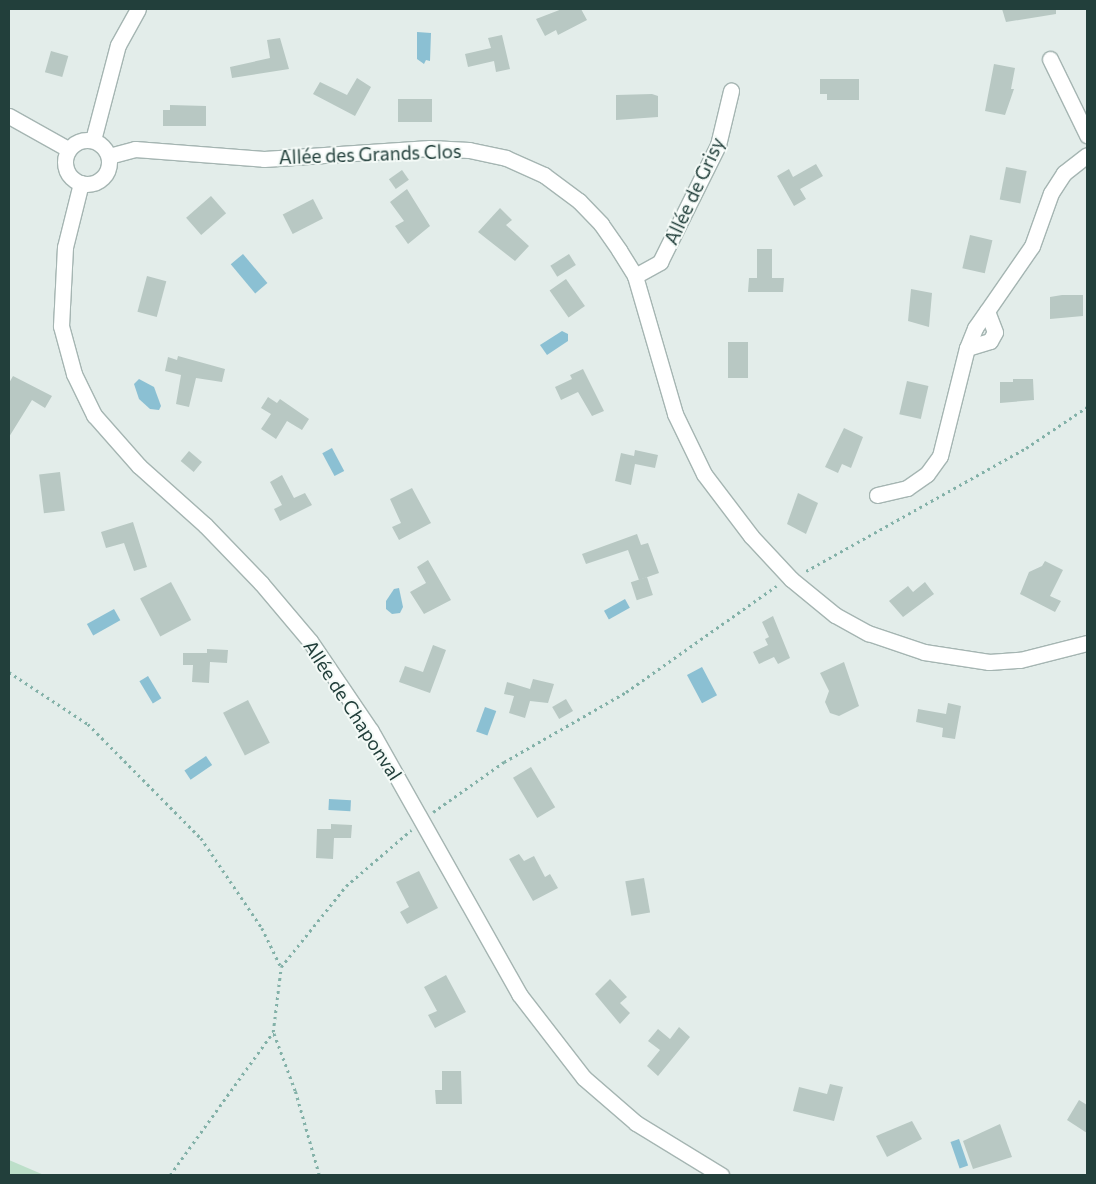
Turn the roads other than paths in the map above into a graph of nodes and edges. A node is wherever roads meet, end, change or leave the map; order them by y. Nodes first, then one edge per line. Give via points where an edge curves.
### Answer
1 (138, 9) edge
2 (1050, 59) dead end
3 (731, 91) dead end
4 (9, 116) edge
5 (1087, 135) edge
6 (93, 140) junction
7 (68, 149) junction
8 (1087, 154) edge
9 (109, 156) junction
10 (81, 183) junction
11 (635, 276) junction
12 (878, 495) dead end
13 (1087, 644) edge
14 (721, 1175) edge

1 - 6 street via 118,45
2 - 5 street
3 - 11 street, Allée de Grisy via 718,145 660,262
4 - 7 street
6 - 7 street via 79,140
6 - 9 street
7 - 10 street via 66,170
8 - 12 street via 1064,174 1051,193 1032,246 987,311 995,332 990,341 967,348 940,456 927,474 907,488
9 - 10 street via 108,168 101,179
9 - 11 street, Allée des Grands Clos via 135,149 264,158 430,148 469,150 506,158 544,175 579,202 601,224
10 - 14 street, Allée de Chaponval via 65,247 60,301 66,351 82,395 109,435 261,583 310,641 372,731 519,994 584,1078 636,1123
11 - 13 street, Allée des Grands Clos via 664,383 690,448 722,502 791,579 835,615 897,646 989,662 1036,657

